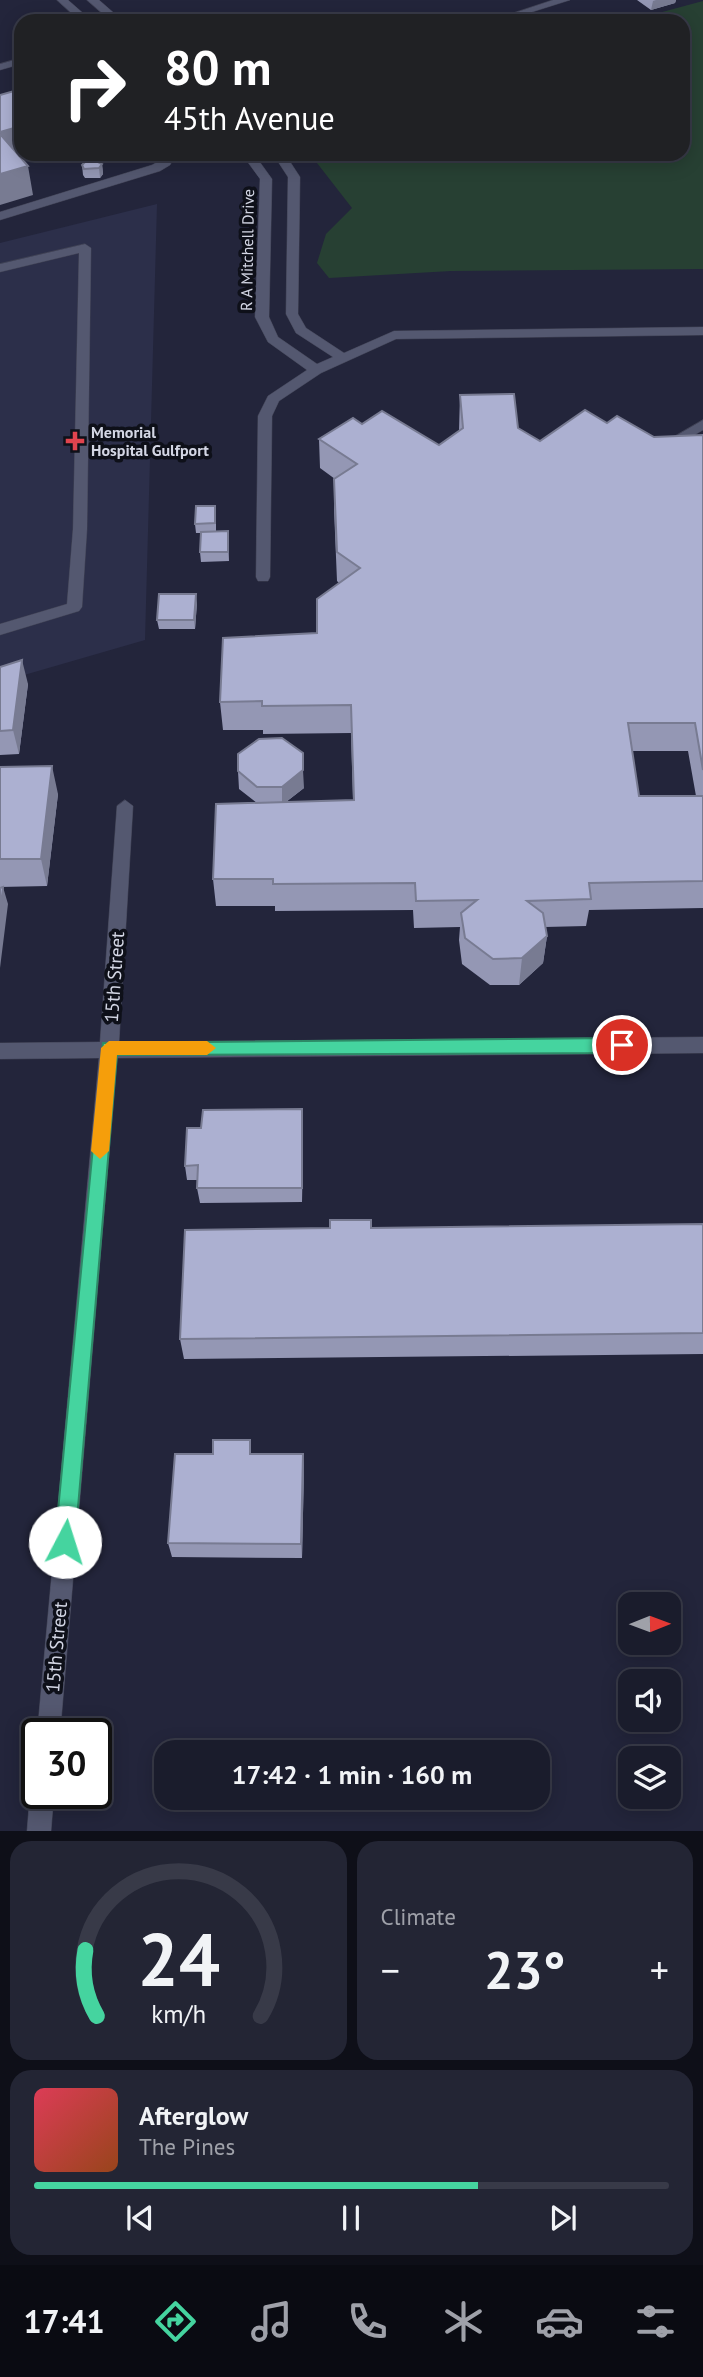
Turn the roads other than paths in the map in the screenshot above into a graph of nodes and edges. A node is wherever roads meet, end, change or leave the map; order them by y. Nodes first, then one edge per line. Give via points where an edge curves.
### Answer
1 (62, 0) edge
2 (92, 0) edge
3 (565, 0) edge
4 (79, 14) edge
5 (109, 14) edge
6 (516, 14) edge
7 (166, 161) edge
8 (253, 161) edge
9 (284, 161) edge
10 (0, 216) edge
11 (0, 268) edge
12 (703, 331) edge
13 (341, 358) junction
14 (316, 370) junction
15 (703, 424) edge
16 (689, 465) edge
17 (263, 577) dead end
18 (0, 630) edge
19 (125, 806) dead end
20 (703, 1045) edge
21 (109, 1048) junction
22 (0, 1051) edge
23 (49, 1718) edge
24 (41, 1809) edge
25 (39, 1831) edge

1 - 4 street
2 - 5 street
3 - 6 street
7 - 10 street
8 - 14 street, R A Mitchell Drive via 266,179 262,317 273,339
9 - 13 street via 294,177 292,314 301,330
11 - 18 street via 85,248 80,530 74,607
12 - 13 street via 425,332 394,335
13 - 14 street
14 - 17 street via 273,399 265,416
15 - 16 street via 679,438 678,453
19 - 21 street, 15th Street
20 - 21 street
21 - 22 street
21 - 23 street, 15th Street
24 - 25 street

